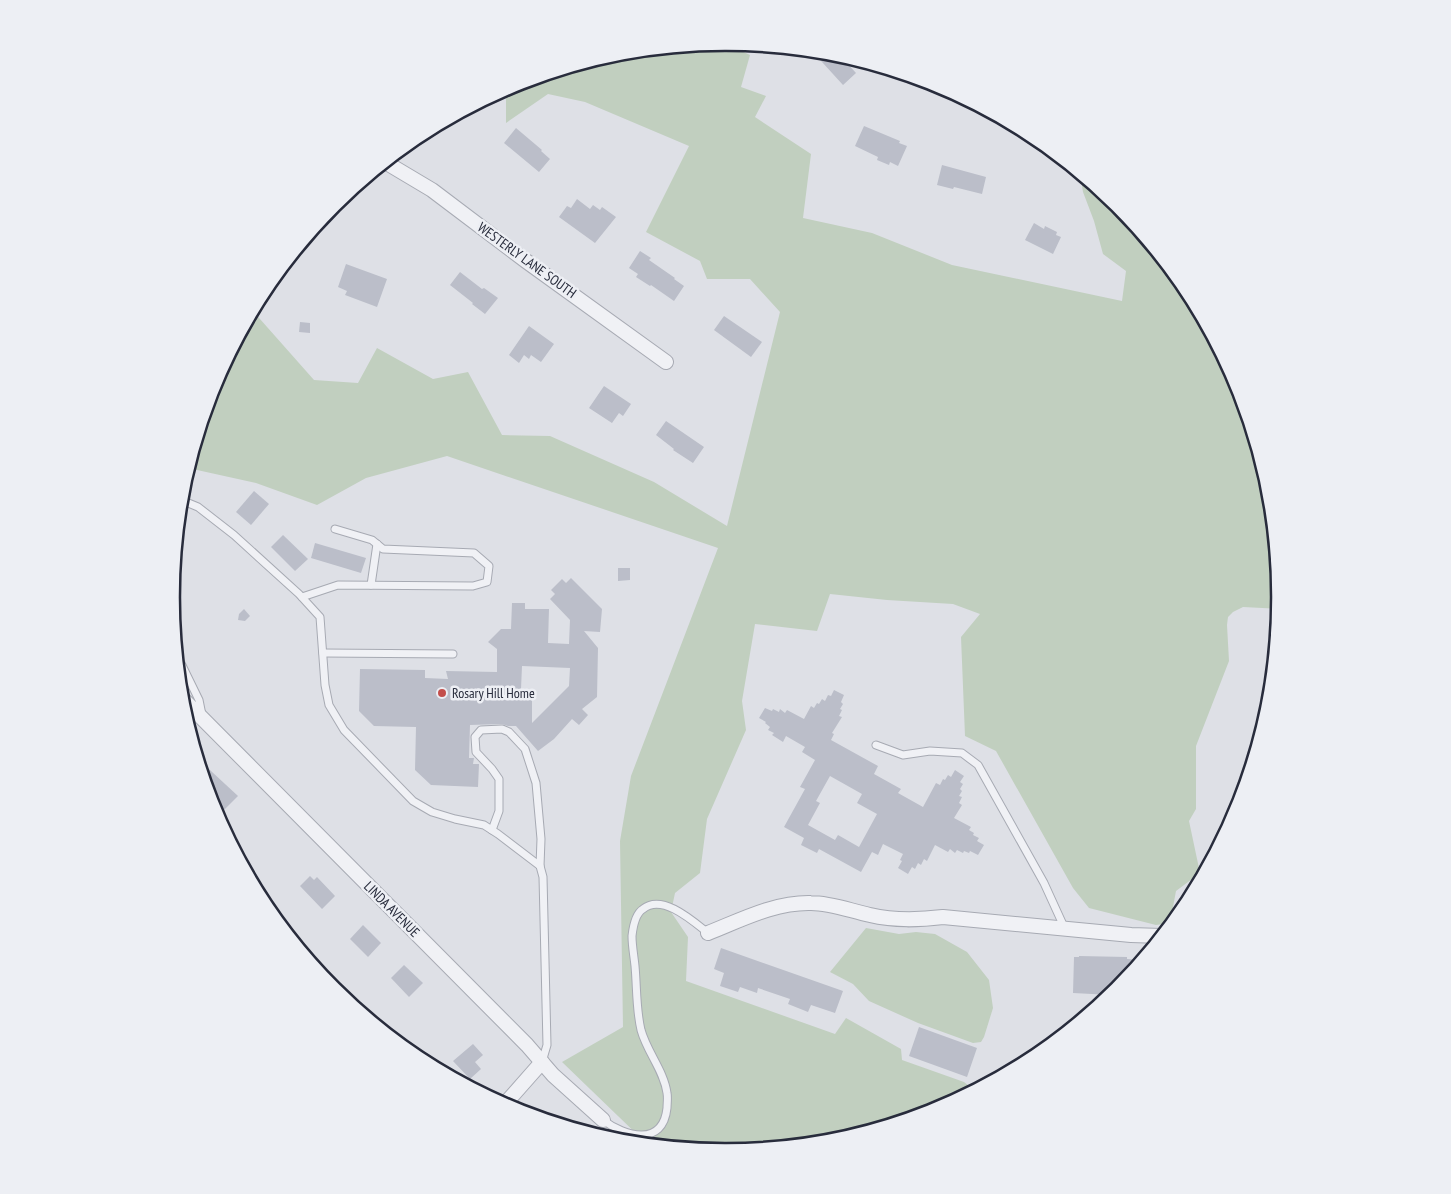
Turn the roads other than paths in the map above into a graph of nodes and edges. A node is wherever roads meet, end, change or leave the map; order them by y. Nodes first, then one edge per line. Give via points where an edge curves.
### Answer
1 (391, 166) edge
2 (666, 362) dead end
3 (188, 503) edge
4 (335, 529) dead end
5 (377, 544) junction
6 (371, 585) junction
7 (302, 597) junction
8 (323, 653) junction
9 (453, 654) dead end
10 (184, 670) edge
11 (191, 707) edge
12 (203, 720) junction
13 (876, 745) dead end
14 (492, 830) junction
15 (540, 866) junction
16 (1065, 929) junction
17 (708, 933) joint
18 (1153, 936) edge
19 (542, 1062) junction
20 (510, 1098) edge
21 (603, 1120) joint
22 (633, 1134) edge
23 (636, 1135) edge

1 - 2 street, WESTERLY LANE SOUTH via 432,190
3 - 7 lane via 227,530
4 - 5 lane
5 - 6 lane
5 - 6 lane via 383,549 474,553 489,566 488,582 473,586
6 - 7 lane via 338,585
7 - 8 lane via 320,617
8 - 9 lane
8 - 14 lane via 330,705 344,730 413,801 432,812
10 - 12 lane via 199,700
11 - 12 street, LINDA AVENUE
12 - 19 street, LINDA AVENUE
13 - 16 lane via 903,755 930,751 962,753 978,766 1044,883
14 - 15 lane
14 - 15 lane via 499,811 498,779 476,752 475,737 481,730 509,732 525,749 536,784
15 - 19 lane via 543,877 547,1035
16 - 17 street via 943,917 895,919 811,903 789,904
16 - 18 street
17 - 23 lane via 681,913 660,904 647,905 638,912 632,936 637,1008 642,1032 668,1094 664,1123 656,1131
19 - 20 street
19 - 21 street, LINDA AVENUE
21 - 22 lane

